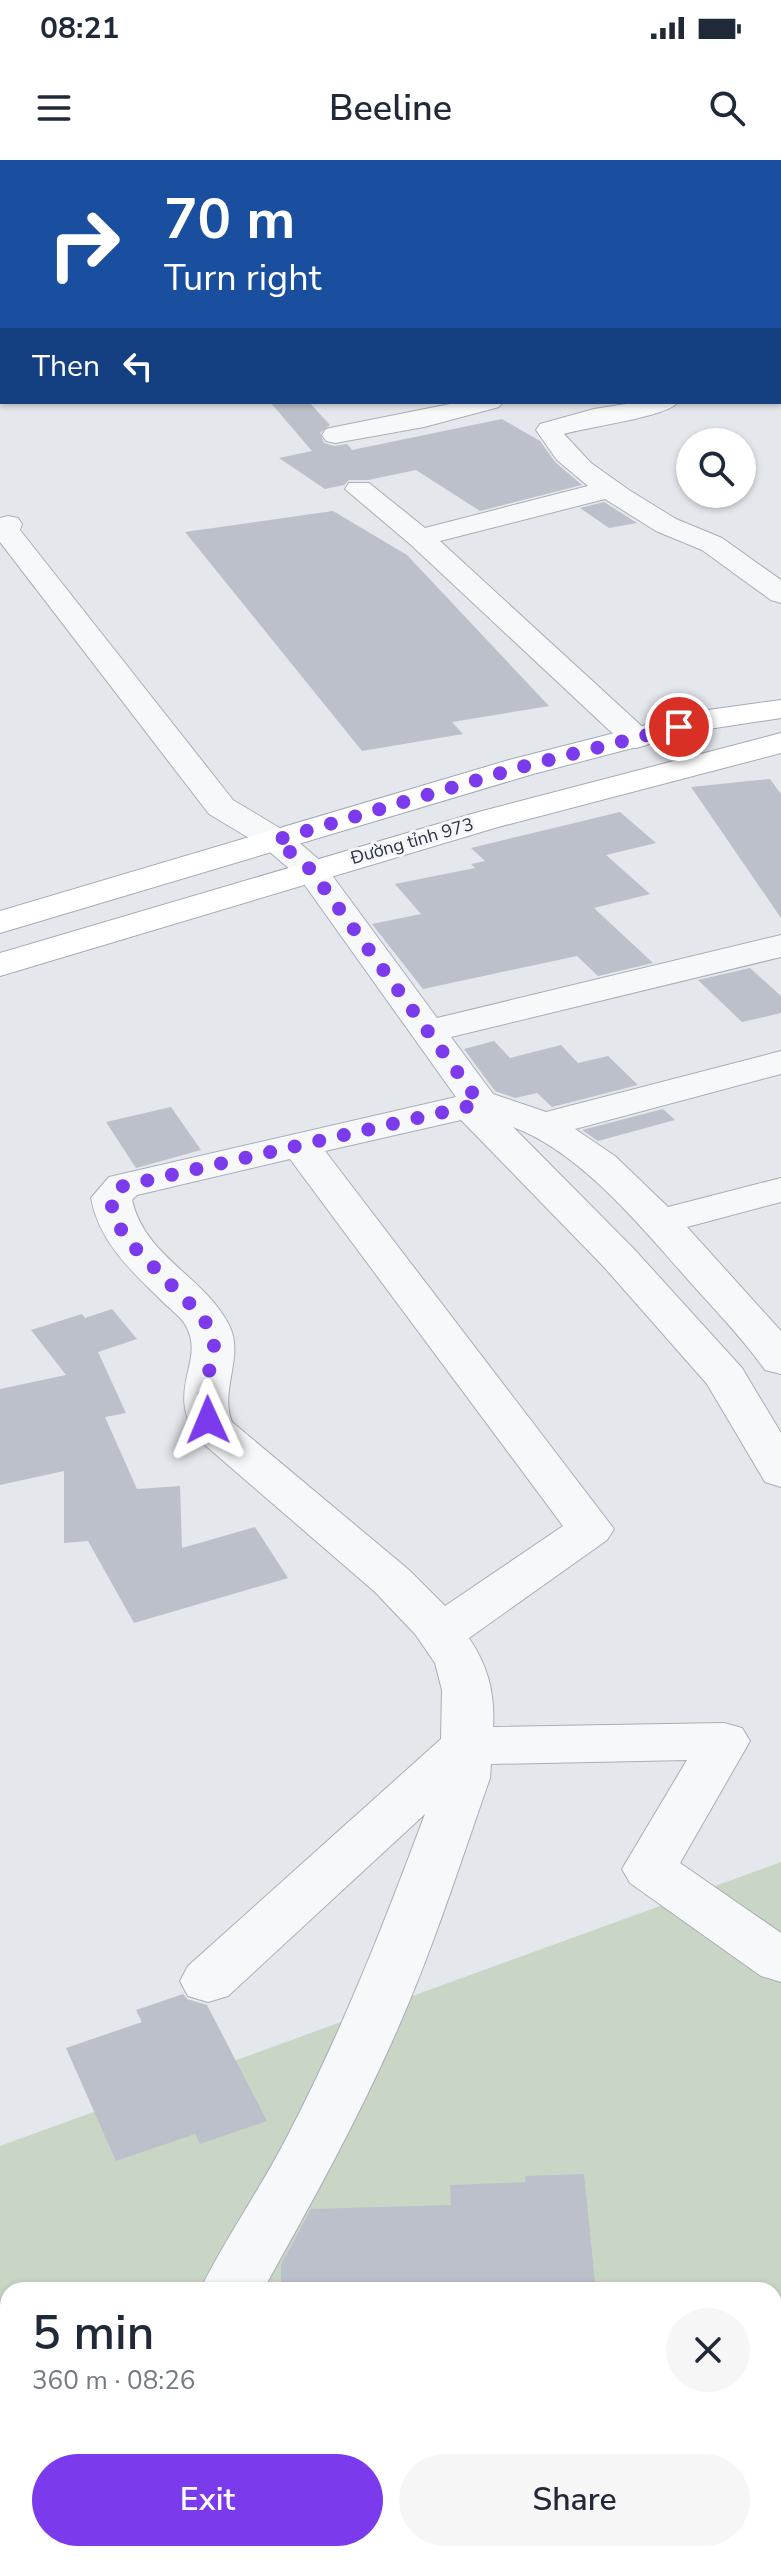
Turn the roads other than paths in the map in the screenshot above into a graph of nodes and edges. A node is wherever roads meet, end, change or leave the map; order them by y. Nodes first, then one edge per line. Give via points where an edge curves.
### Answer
1 (482, 404) edge
2 (659, 404) edge
3 (335, 435) dead end
4 (359, 489) dead end
5 (606, 490) dead end
6 (8, 524) dead end
7 (420, 538) junction
8 (781, 594) edge
9 (781, 709) edge
10 (636, 738) junction
11 (781, 743) edge
12 (276, 840) junction
13 (311, 870) junction
14 (0, 922) edge
15 (781, 946) edge
16 (0, 965) edge
17 (429, 1031) junction
18 (781, 1062) edge
19 (474, 1104) junction
20 (544, 1125) junction
21 (300, 1145) junction
22 (781, 1190) edge
23 (657, 1222) junction
24 (776, 1347) edge
25 (781, 1472) edge
26 (440, 1634) junction
27 (466, 1746) junction
28 (781, 1961) edge
29 (208, 1981) dead end
30 (236, 2282) edge

1 - 3 street
2 - 8 street via 549,430 554,445 615,492 666,525 710,542
4 - 7 street
5 - 7 street
6 - 12 street via 6,531 221,807
7 - 10 street
9 - 10 main road, Đường tỉnh 973
10 - 12 main road, Đường tỉnh 973
11 - 13 main road, Đường tỉnh 973 via 630,779
12 - 13 street
12 - 14 main road, Đường tỉnh 973
13 - 16 main road, Đường tỉnh 973
13 - 17 street
15 - 17 street
17 - 19 street
18 - 20 street
19 - 20 street
19 - 21 street
19 - 25 street via 726,1378
20 - 23 street via 601,1165
21 - 26 street via 590,1529
21 - 26 street via 123,1186 111,1198 113,1215 127,1240 209,1327 214,1346 204,1398 208,1420 222,1439 392,1581
22 - 23 street
23 - 24 street
26 - 27 street via 459,1661 467,1690
27 - 28 street via 724,1741 649,1869
27 - 29 street
27 - 30 street via 464,1778 397,1964 309,2153

